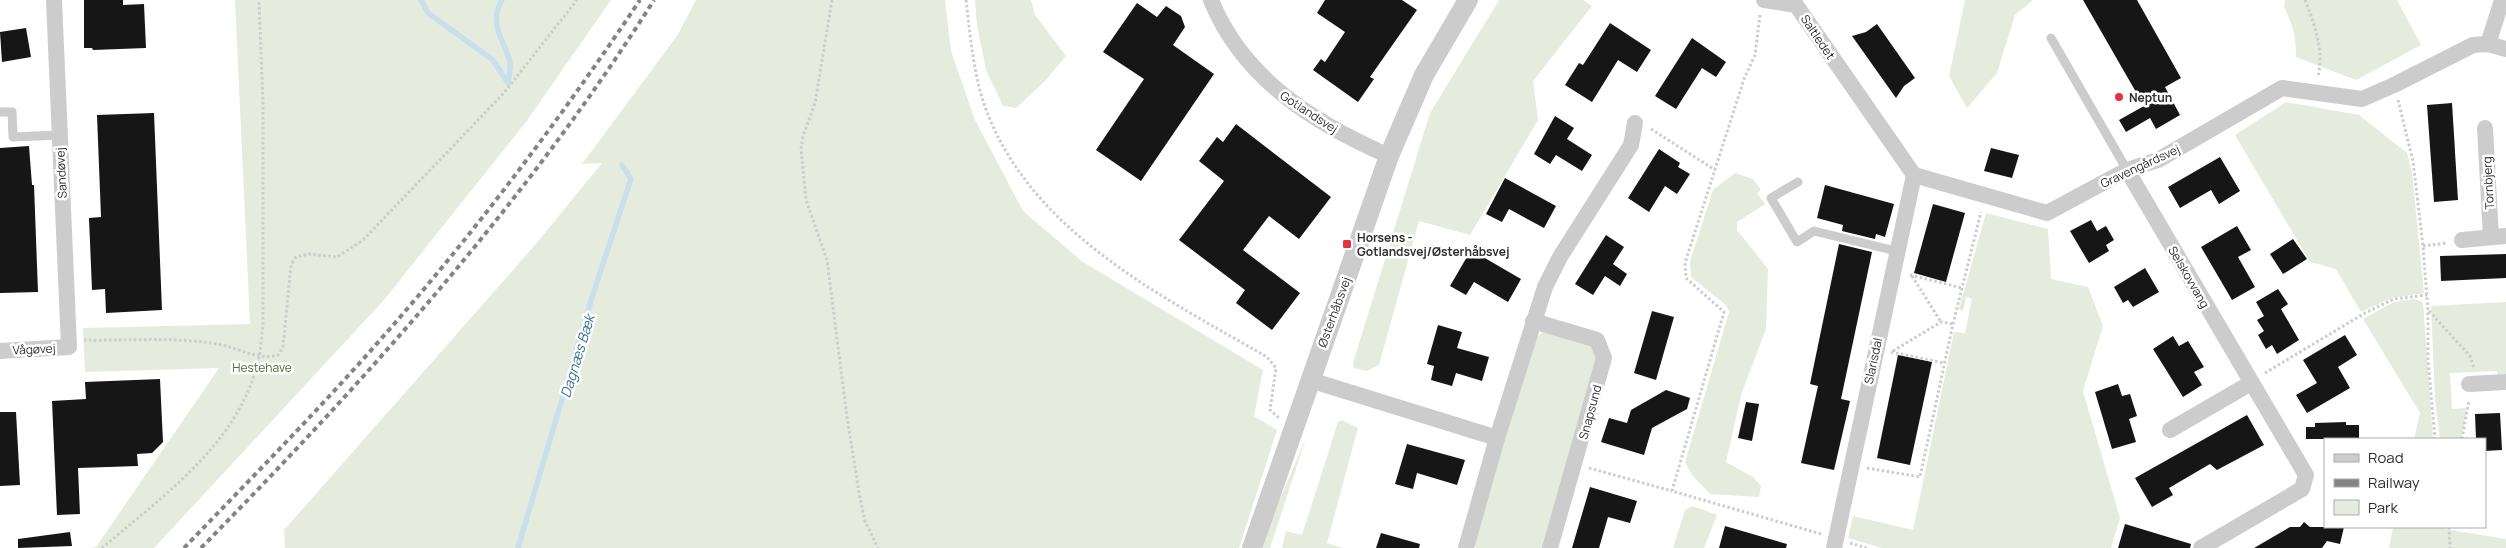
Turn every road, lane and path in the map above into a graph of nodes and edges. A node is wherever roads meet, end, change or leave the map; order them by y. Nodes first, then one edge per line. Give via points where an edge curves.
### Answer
1 (54, 0) edge
2 (259, 0) edge
3 (577, 0) edge
4 (832, 0) edge
5 (966, 0) edge
6 (1211, 0) edge
7 (1468, 0) edge
8 (2305, 0) edge
9 (2502, 0) edge
10 (1797, 3) edge
11 (1763, 5) edge
12 (2051, 38) dead end
13 (2488, 44) junction
14 (2506, 49) edge
15 (2394, 85) junction
16 (2314, 91) junction
17 (0, 112) edge
18 (1635, 123) joint
19 (2485, 128) dead end
20 (60, 135) junction
21 (1389, 156) junction
22 (1715, 170) junction
23 (2127, 170) junction
24 (1914, 175) junction
25 (1798, 182) dead end
26 (1985, 195) junction
27 (2499, 236) edge
28 (2462, 240) joint
29 (2423, 246) junction
30 (1896, 251) junction
31 (1892, 271) junction
32 (1912, 276) junction
33 (1962, 288) junction
34 (2427, 295) junction
35 (2428, 311) junction
36 (1533, 320) junction
37 (1941, 322) junction
38 (1952, 324) junction
39 (69, 343) junction
40 (0, 350) edge
41 (1884, 350) junction
42 (259, 356) junction
43 (1944, 363) junction
44 (1310, 380) junction
45 (2251, 382) junction
46 (2506, 382) edge
47 (2469, 384) junction
48 (1294, 424) junction
49 (2170, 430) dead end
50 (1497, 438) junction
51 (2435, 438) edge
52 (2462, 438) edge
53 (1575, 464) junction
54 (1852, 465) junction
55 (1672, 491) junction
56 (2449, 528) edge
57 (1835, 544) edge
58 (102, 548) edge
59 (878, 548) edge
60 (1252, 548) edge
61 (1466, 548) edge
62 (1550, 548) edge
63 (1867, 548) edge
64 (2201, 548) edge
65 (2450, 548) edge

1 - 20 street, Sandøvej
2 - 42 path via 263,103 263,323
3 - 42 path via 503,94 363,240 337,257 309,254 296,257 291,266 283,347 278,355
4 - 59 path via 815,103 801,149 806,200 827,260 860,499 865,521
5 - 48 path via 976,74 991,122 1010,158 1036,192 1064,223 1107,258 1167,299 1267,357 1276,368 1270,410 1273,415
6 - 21 street, Gotlandsvej via 1245,58 1280,95 1326,125
7 - 21 street, Østerhåbsvej via 1424,76
8 - 16 path via 2319,40 2320,65
9 - 13 street
10 - 11 street, Saltledet
10 - 24 street, Saltledet
11 - 22 path via 1755,55 1744,79
12 - 23 lane
13 - 14 street, Gravengårdsvej
13 - 15 street, Gravengårdsvej via 2473,45
15 - 16 street, Gravengårdsvej via 2362,99
15 - 29 path via 2413,161
16 - 23 street, Gravengårdsvej via 2282,88 2158,160
17 - 20 lane via 12,112 13,137
18 - 22 path via 1658,132
18 - 36 street via 1631,145 1560,257
19 - 27 street, Tornbjerg
20 - 39 street, Sandøvej
21 - 44 street, Østerhåbsvej
22 - 55 path via 1685,263 1686,278 1724,312
23 - 26 street, Gravengårdsvej via 2047,213
23 - 45 street, Selskovvang
24 - 26 street, Gravengårdsvej
24 - 30 street, Slarisdal
25 - 30 lane via 1771,198 1797,242 1814,231
26 - 33 path
27 - 28 street, Tornbjerg
28 - 29 path
29 - 34 path
30 - 31 street, Slarisdal
31 - 32 path
31 - 41 street, Slarisdal
32 - 33 path
32 - 37 path
33 - 38 path
34 - 35 path
34 - 45 path via 2394,299 2365,313
35 - 47 path via 2470,356 2475,371
35 - 51 path via 2428,359
36 - 50 street
36 - 53 street, Snapsund via 1597,340 1604,358
37 - 38 path
37 - 41 path
38 - 43 path
39 - 40 street, Vågøvej
39 - 42 path via 204,342
41 - 43 path
41 - 54 street, Slarisdal
42 - 58 path via 242,403 220,438 197,465
43 - 54 path via 1920,477
44 - 48 street, Østerhåbsvej
44 - 50 street
45 - 49 street
45 - 64 street, Selskovvang via 2306,475 2302,490
46 - 47 street
47 - 52 path
48 - 60 street, Østerhåbsvej
50 - 61 street
53 - 55 path
53 - 62 street, Snapsund
54 - 57 street, Slarisdal
55 - 57 path
56 - 65 path
57 - 63 path

